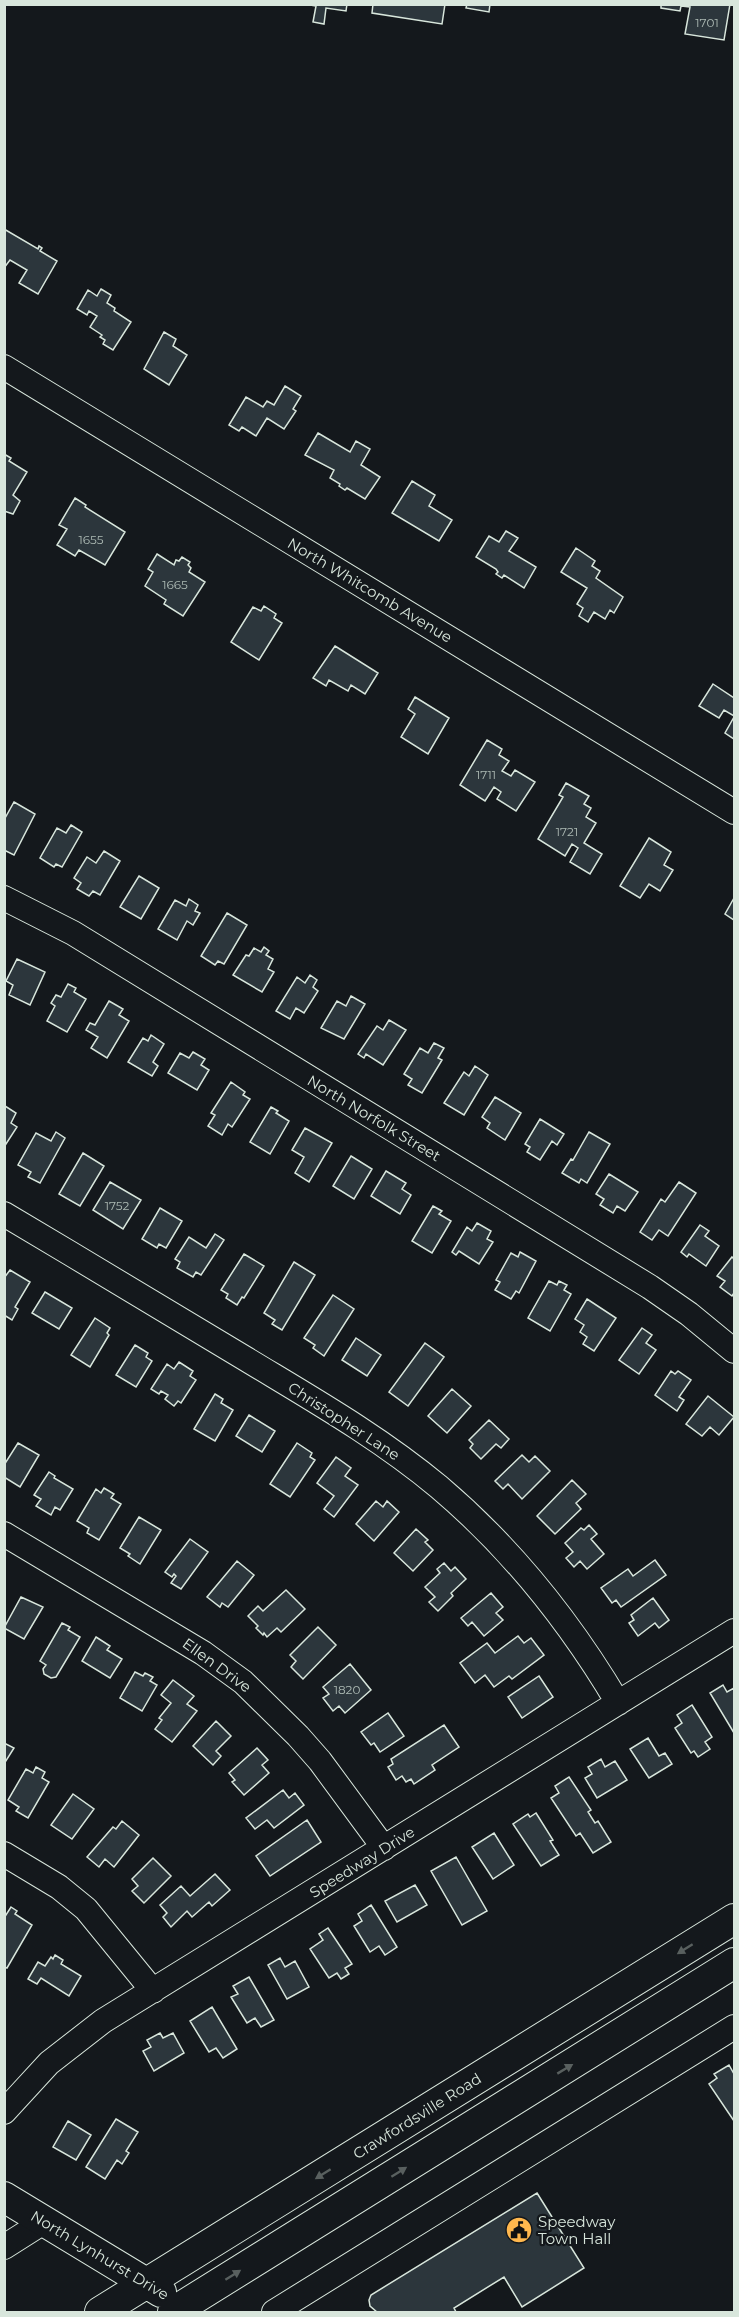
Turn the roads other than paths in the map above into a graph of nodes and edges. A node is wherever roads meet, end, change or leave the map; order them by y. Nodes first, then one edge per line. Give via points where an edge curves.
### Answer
1 (4, 368) edge
2 (735, 812) edge
3 (4, 898) edge
4 (4, 1214) edge
5 (735, 1351) edge
6 (4, 1534) edge
7 (735, 1631) edge
8 (618, 1703) junction
9 (384, 1848) junction
10 (4, 1854) edge
11 (735, 1919) edge
12 (735, 1963) edge
13 (153, 1991) junction
14 (735, 2027) edge
15 (4, 2112) edge
16 (4, 2197) edge
17 (45, 2222) junction
18 (4, 2247) edge
19 (147, 2283) junction
20 (184, 2310) edge
21 (100, 2313) edge
22 (274, 2313) edge

1 - 2 street, North Whitcomb Avenue
3 - 5 street, North Norfolk Street via 73,933 650,1287
4 - 8 street, Christopher Lane via 338,1414 418,1471 476,1521 529,1577 571,1630
6 - 9 street, Ellen Drive via 210,1657 243,1682 320,1761
7 - 8 street, Speedway Drive
8 - 9 street, Speedway Drive
9 - 13 street, Speedway Drive
10 - 13 street via 59,1887 86,1909
11 -> 19 main road, Crawfordsville Road
20 -> 12 main road
13 - 15 street, Speedway Drive via 71,2044 34,2077
14 - 22 street
16 - 17 main road, North Lynhurst Drive
17 - 18 street
17 - 19 main road, North Lynhurst Drive
19 - 20 main road, North Lynhurst Drive
19 - 21 main road, Crawfordsville Road

